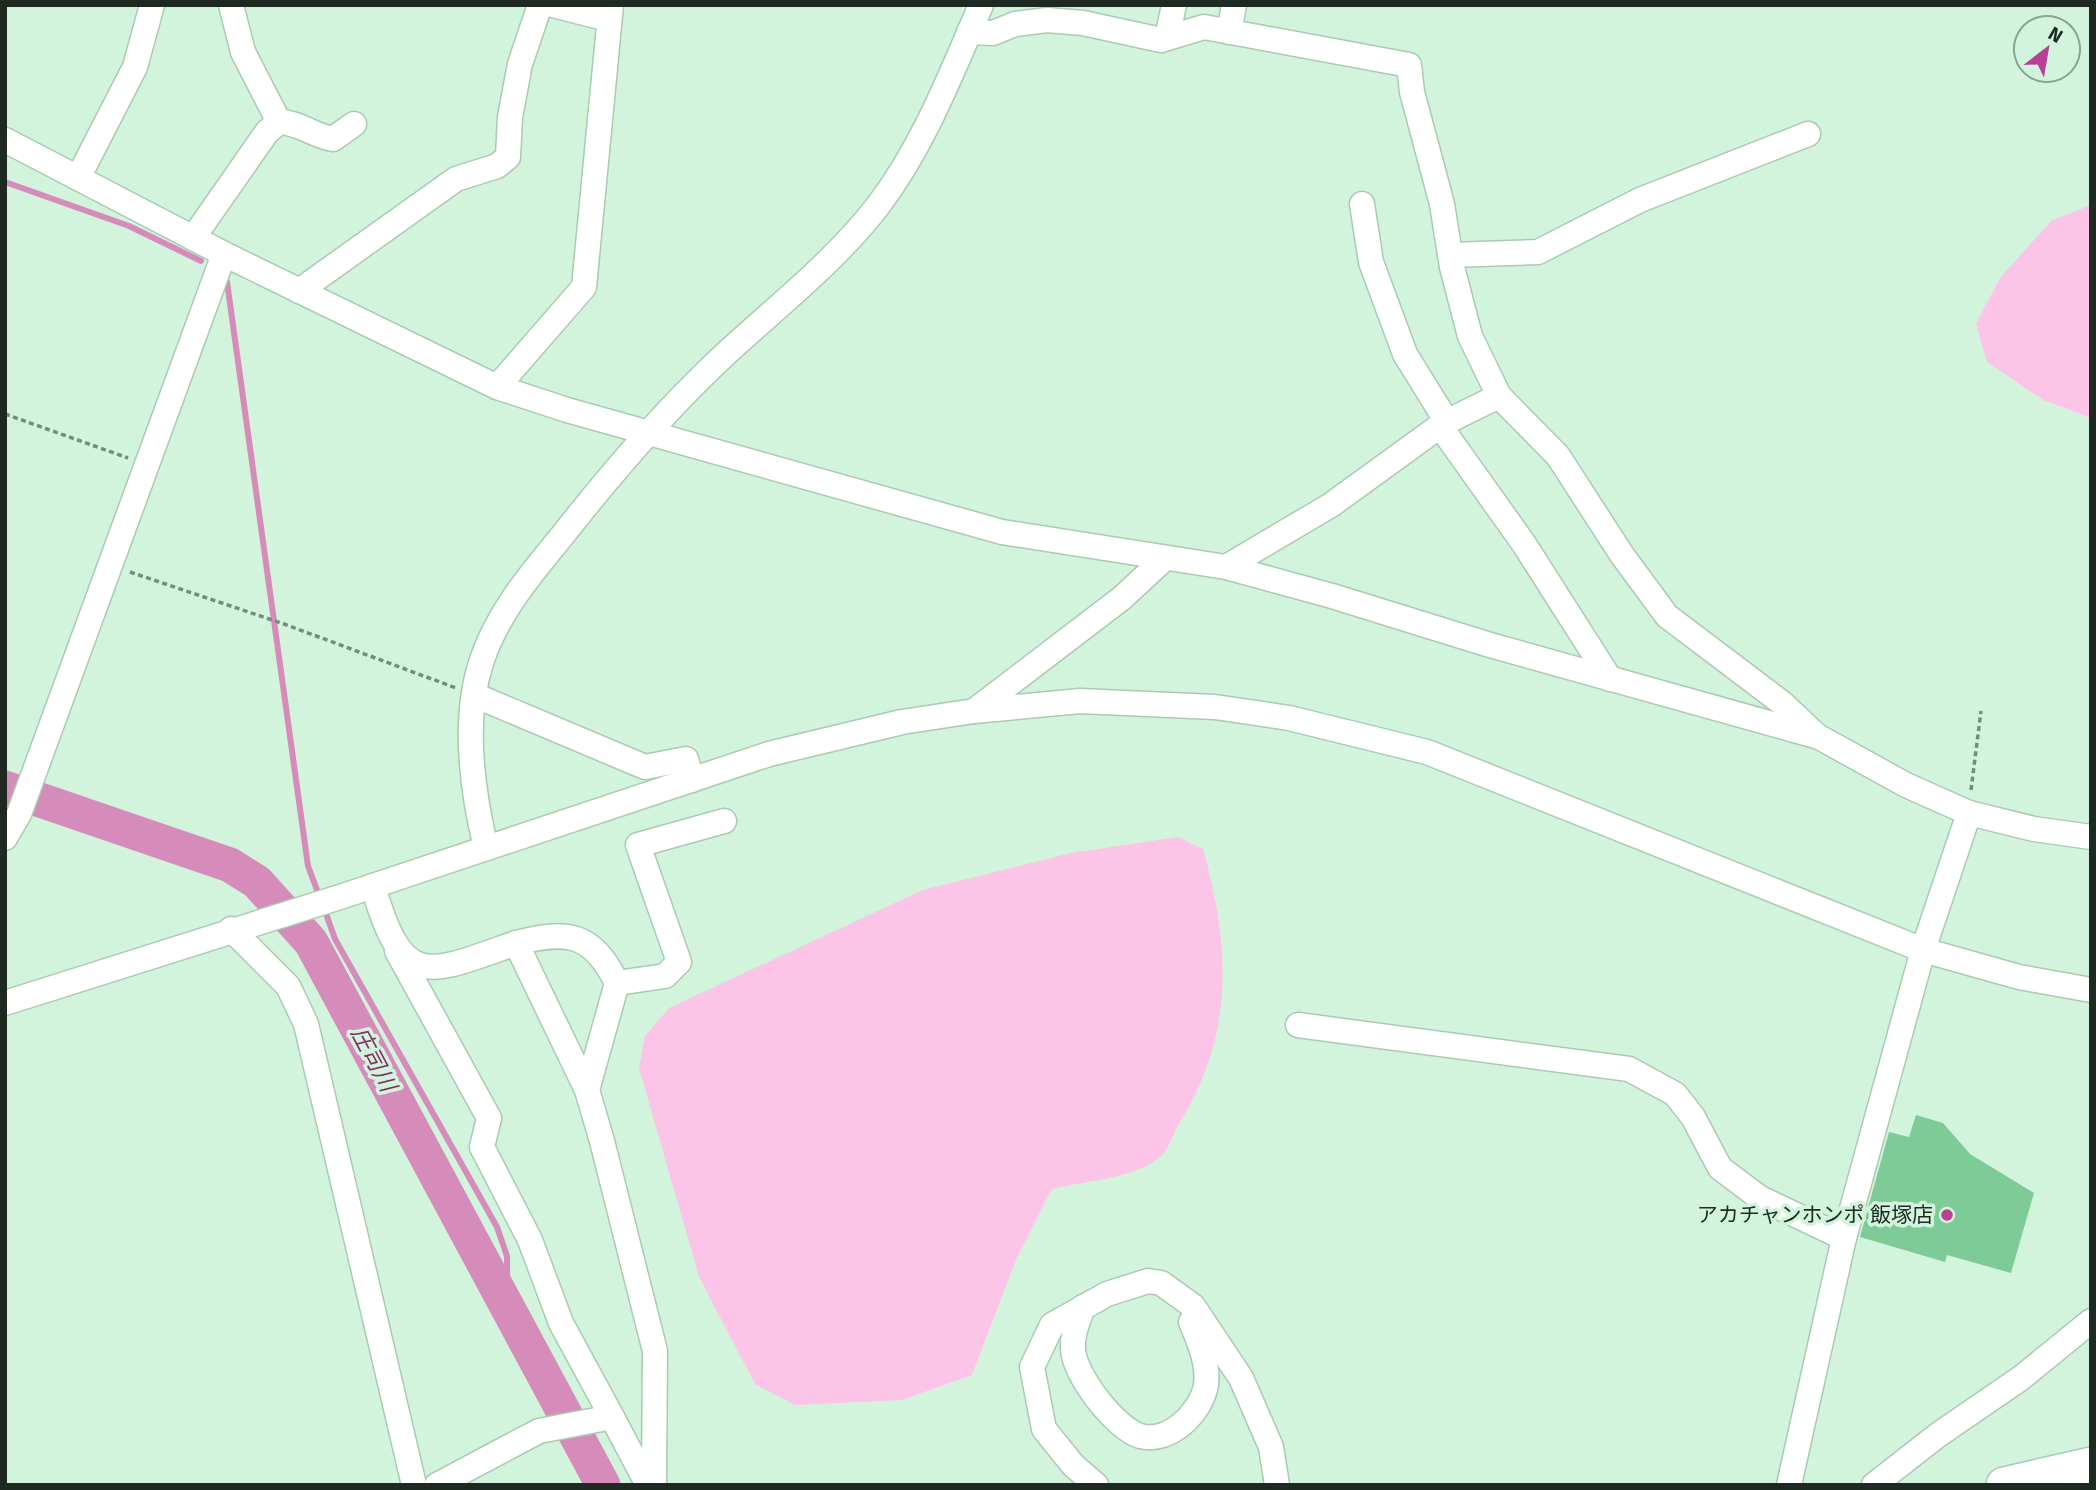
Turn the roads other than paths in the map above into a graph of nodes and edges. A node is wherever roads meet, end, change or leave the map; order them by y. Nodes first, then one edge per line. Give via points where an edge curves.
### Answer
1 (152, 5) edge
2 (231, 5) edge
3 (540, 5) edge
4 (553, 5) edge
5 (981, 5) edge
6 (1174, 5) edge
7 (1234, 5) edge
8 (609, 12) edge
9 (1103, 16) edge
10 (969, 32) junction
11 (1229, 32) junction
12 (1167, 38) junction
13 (279, 122) junction
14 (354, 124) dead end
15 (1808, 134) dead end
16 (5, 140) edge
17 (78, 178) junction
18 (1362, 204) dead end
19 (193, 238) junction
20 (224, 254) junction
21 (1450, 256) junction
22 (299, 291) junction
23 (497, 387) junction
24 (1499, 396) junction
25 (1444, 424) junction
26 (649, 433) junction
27 (1164, 559) junction
28 (1226, 566) junction
29 (1610, 679) junction
30 (474, 695) junction
31 (974, 710) junction
32 (1819, 737) junction
33 (692, 780) junction
34 (1969, 813) junction
35 (724, 821) dead end
36 (2091, 836) edge
37 (5, 838) edge
38 (485, 848) junction
39 (373, 886) junction
40 (231, 929) junction
41 (516, 943) junction
42 (397, 949) junction
43 (1923, 950) junction
44 (617, 983) junction
45 (2091, 990) edge
46 (5, 1003) edge
47 (1298, 1025) dead end
48 (587, 1090) junction
49 (1844, 1238) junction
50 (1180, 1296) junction
51 (1083, 1307) junction
52 (2091, 1321) edge
53 (606, 1418) junction
54 (2091, 1465) edge
55 (414, 1485) edge
56 (437, 1485) edge
57 (648, 1485) edge
58 (654, 1485) edge
59 (1096, 1485) edge
60 (1277, 1485) edge
61 (1790, 1485) edge
62 (1874, 1485) edge
63 (2004, 1485) edge

1 - 17 street via 135,67
2 - 13 street via 243,52
3 - 22 street via 520,64 508,157 497,166 456,179
4 - 8 street
5 - 10 street
6 - 12 street
7 - 11 street
8 - 23 street via 584,287
9 - 10 street via 1016,24 993,33
9 - 12 street via 1161,40
10 - 26 street via 927,125 877,208 836,254 682,396
11 - 12 street via 1204,27
11 - 21 street via 1409,65
13 - 14 street via 333,139
13 - 19 street via 267,132
15 - 21 street via 1640,200 1538,252
16 - 17 street
17 - 19 street
18 - 25 street via 1371,261 1405,354
19 - 20 street
20 - 22 street
20 - 37 street via 19,814
21 - 24 street via 1470,336
22 - 23 street
23 - 26 street
24 - 25 street
24 - 32 street via 1558,456 1667,616
25 - 28 street via 1331,505
25 - 29 street
26 - 27 street via 1002,532
26 - 30 street via 515,594 481,661
27 - 28 street
27 - 31 street via 1122,598
28 - 29 street
29 - 32 street
30 - 33 street via 645,768 686,759
30 - 38 street via 472,761
31 - 33 street via 846,734
31 - 43 street via 1080,701 1215,707 1289,718 1403,745
32 - 34 street
33 - 38 street
34 - 36 street via 2034,829
34 - 43 street
35 - 44 street via 638,845 679,962 665,976
38 - 39 street
39 - 40 street
39 - 42 street
40 - 46 street
40 - 55 street via 288,986 306,1024
41 - 42 street via 452,966 428,968
41 - 44 street via 553,934 579,940 605,959
41 - 48 street
42 - 53 street via 489,1118 482,1147 530,1240 561,1323
43 - 45 street via 2019,977
43 - 49 street
44 - 48 street
47 - 49 street via 1629,1069 1675,1094 1720,1168 1760,1198
48 - 58 street via 655,1352
49 - 61 street
50 - 51 street via 1161,1283 1148,1281
50 - 51 street via 1202,1349 1206,1384 1185,1421 1171,1433 1155,1438 1121,1426 1080,1371 1073,1353 1073,1334
50 - 60 street via 1193,1306 1241,1378 1271,1447
51 - 59 street via 1052,1325 1032,1367 1044,1429
52 - 62 street
53 - 56 street via 539,1431
53 - 57 street
54 - 63 highway

